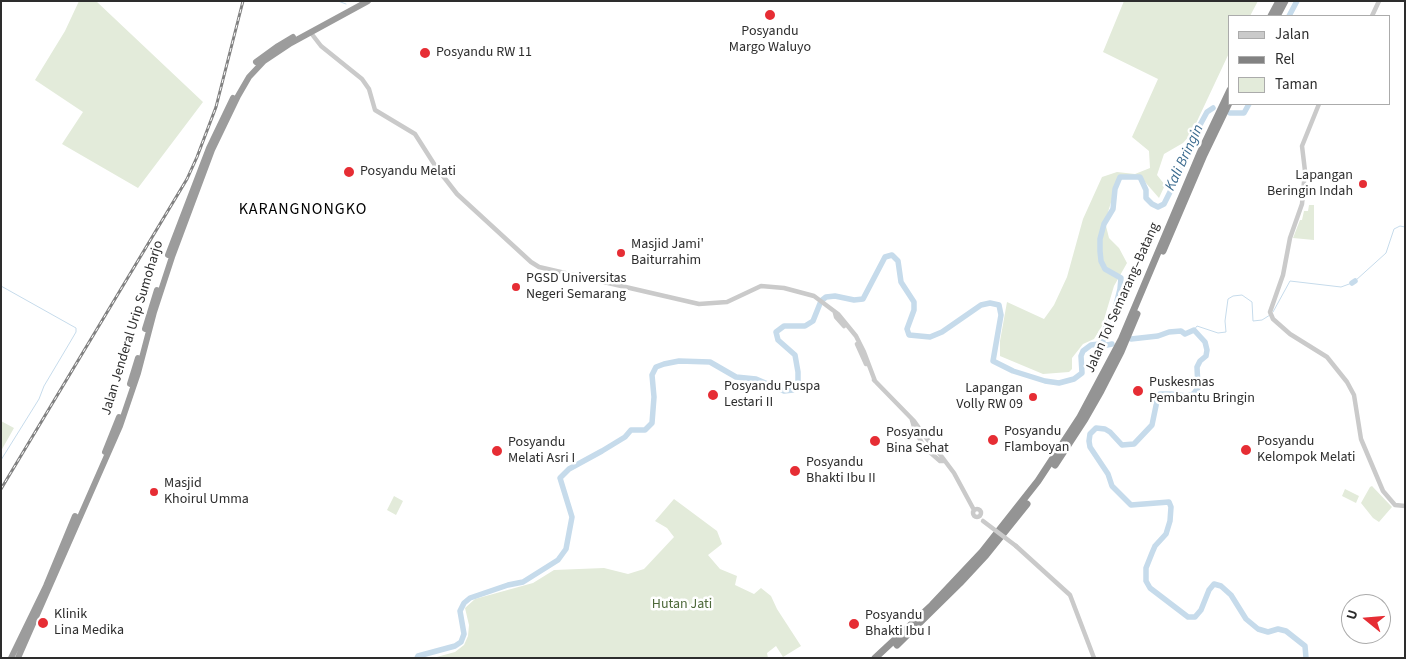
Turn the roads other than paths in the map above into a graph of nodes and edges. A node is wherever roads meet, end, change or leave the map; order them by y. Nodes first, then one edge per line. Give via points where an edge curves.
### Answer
1 (360, 1) edge
2 (368, 1) edge
3 (1279, 1) edge
4 (1285, 1) edge
5 (1379, 1) edge
6 (1272, 15) edge
7 (1278, 15) edge
8 (1372, 15) edge
9 (336, 18) junction
10 (310, 32) junction
11 (1226, 104) edge
12 (1319, 105) edge
13 (1118, 353) junction
14 (1405, 506) edge
15 (11, 658) edge
16 (18, 658) edge
17 (875, 658) edge
18 (882, 658) edge
19 (1094, 658) edge

1 - 9 highway
2 - 9 highway
3 - 6 highway
4 - 7 highway
5 - 8 street
9 - 10 highway
10 - 15 highway, Jalan Jenderal Urip Sumoharjo via 278,46 255,63 226,110 208,148 167,258 117,422
10 - 16 highway, Jalan Jenderal Urip Sumoharjo via 256,68 212,150 172,257 120,426
10 - 19 street, bridge via 321,46 362,79 376,110 415,134 457,194 539,267 699,304 728,302 761,286 814,296 827,305 853,332 875,381 912,420 954,473 974,510 978,508 981,511 978,517 1070,595
11 - 13 highway, Jalan Tol Semarang–Batang
12 - 14 street via 1302,151 1305,171 1302,204 1271,315 1290,334 1330,360 1353,392 1361,439 1383,491 1395,506
13 - 17 highway, Jalan Tol Semarang–Batang via 1071,432 1012,516 932,605
13 - 18 highway, Jalan Tol Semarang–Batang via 1085,419 1016,519 960,583

